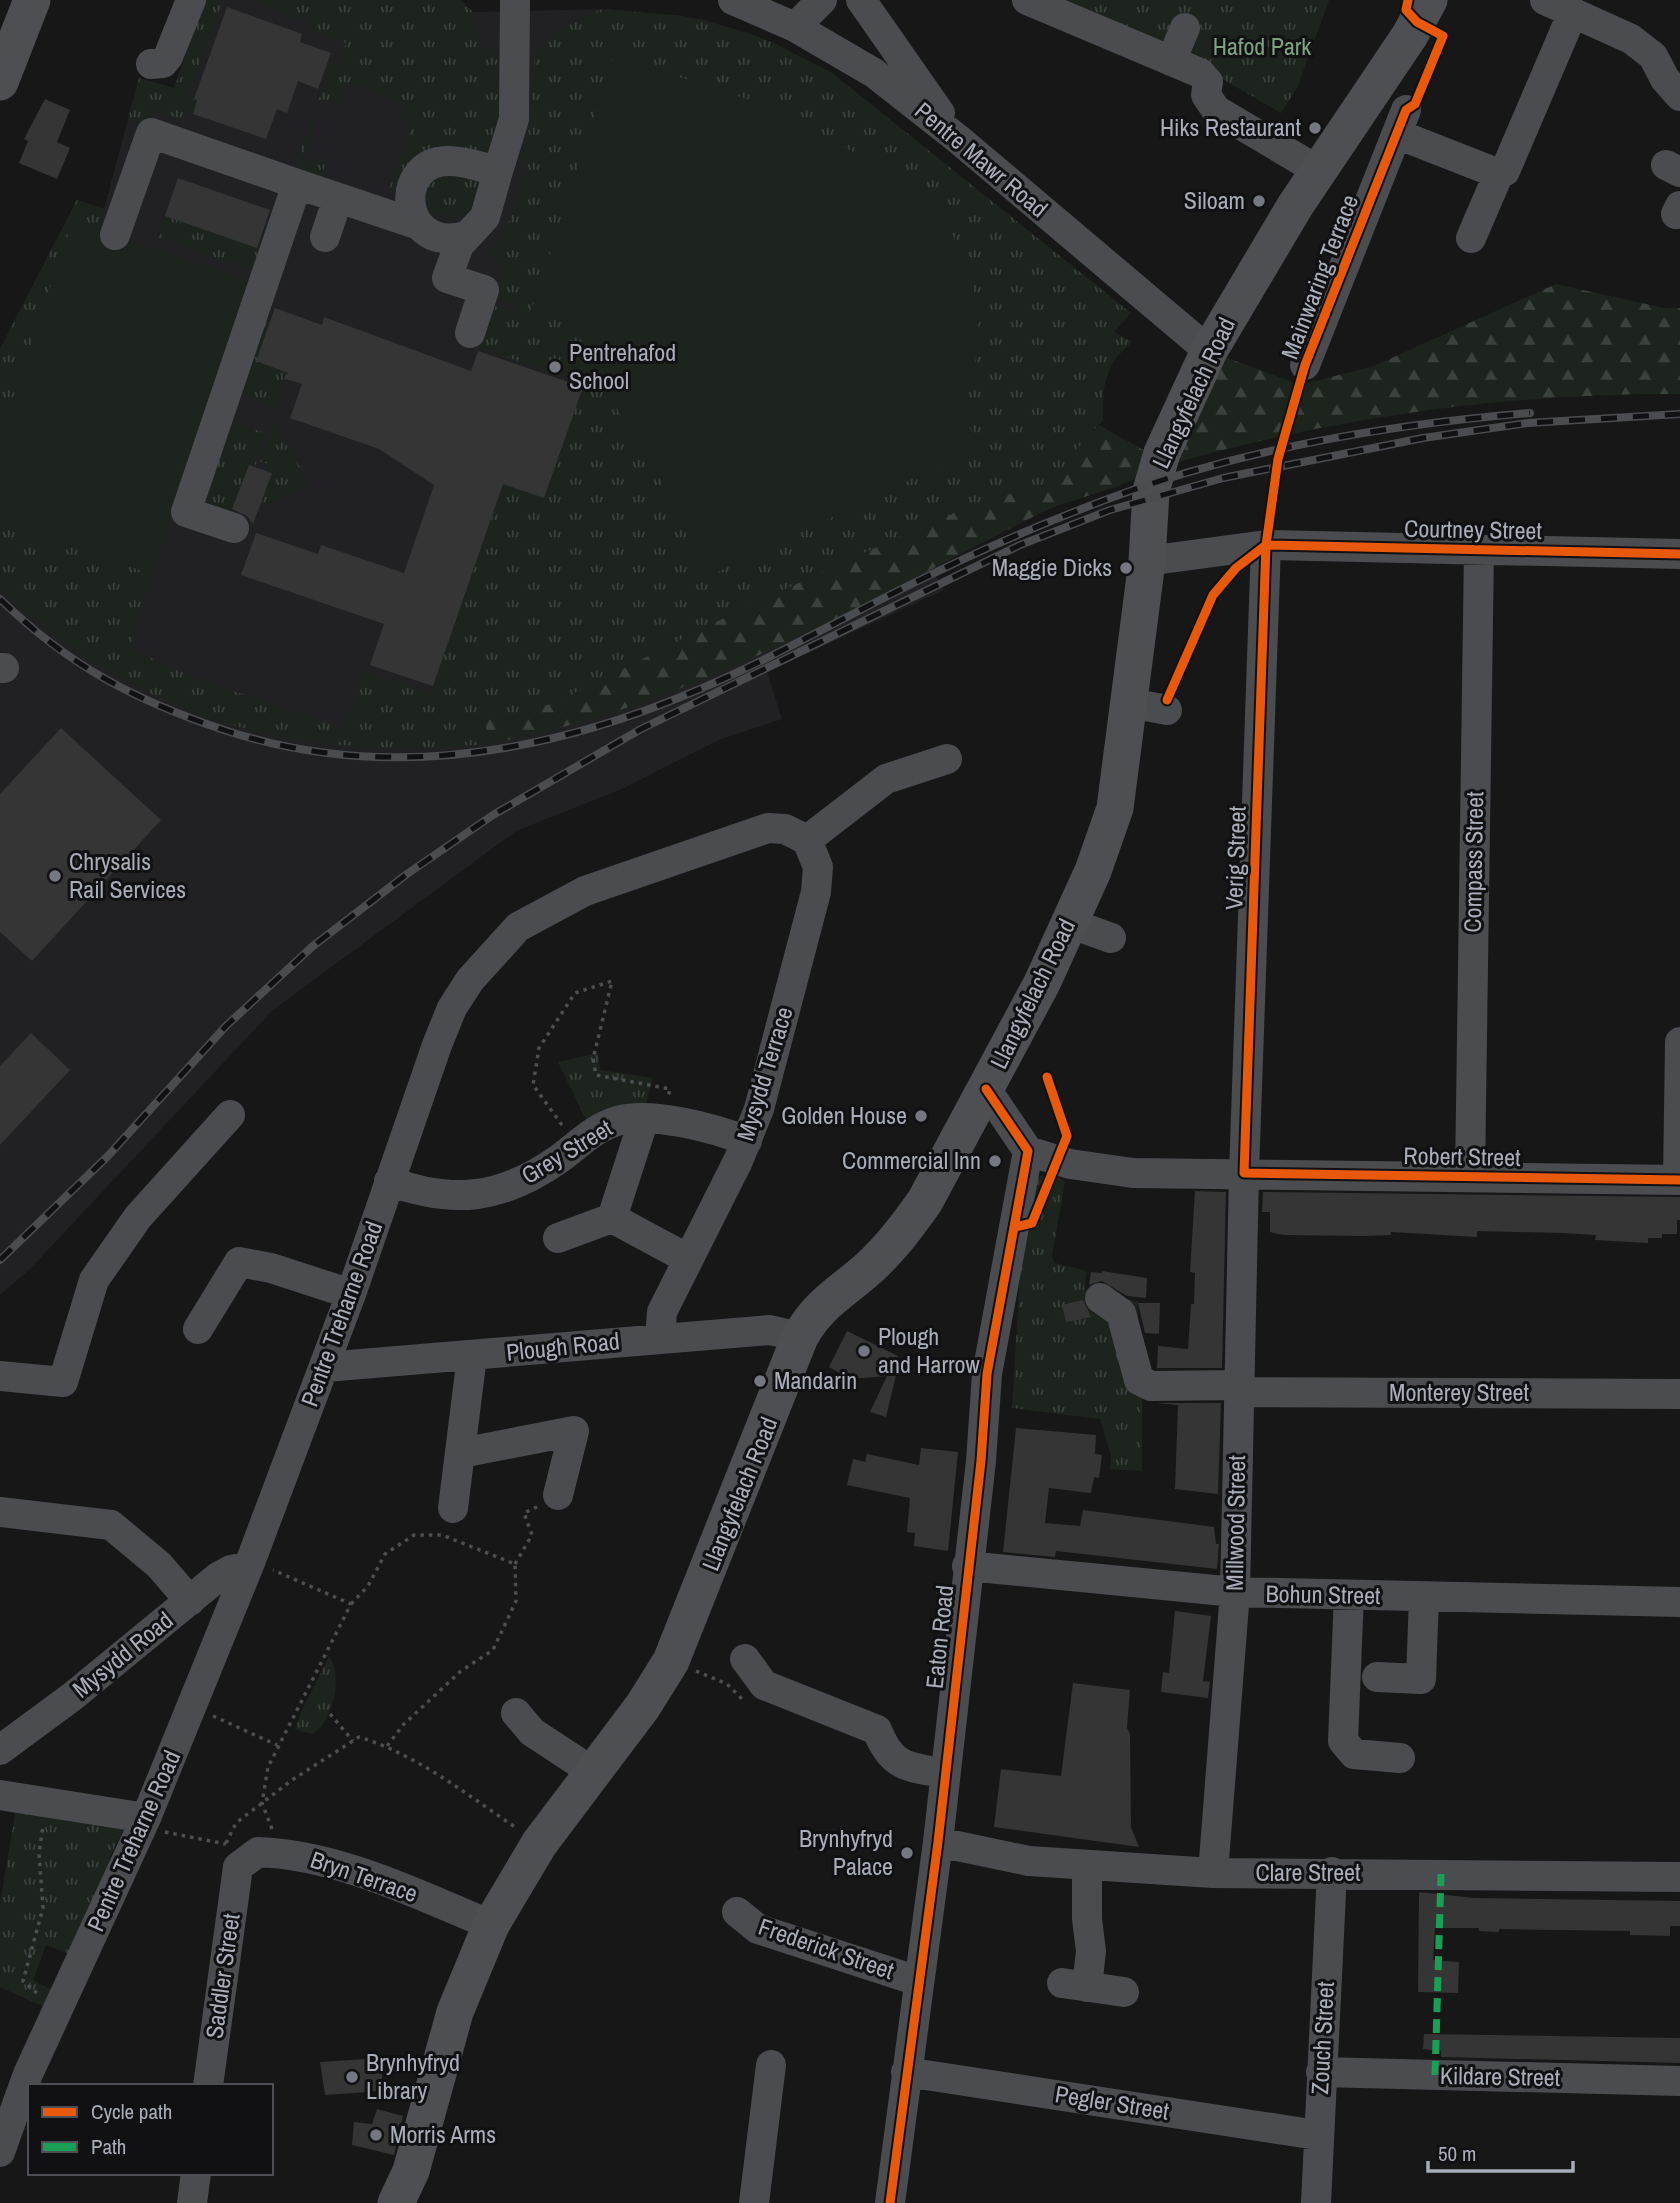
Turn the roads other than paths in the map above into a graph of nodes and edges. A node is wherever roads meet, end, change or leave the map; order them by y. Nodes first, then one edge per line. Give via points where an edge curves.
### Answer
1 (191, 0) edge
2 (515, 0) edge
3 (733, 0) edge
4 (822, 0) edge
5 (862, 0) edge
6 (1027, 0) edge
7 (1429, 0) edge
8 (1545, 0) edge
9 (28, 2) edge
10 (1573, 12) junction
11 (795, 27) junction
12 (1185, 28) dead end
13 (1171, 61) junction
14 (151, 64) dead end
15 (1, 78) edge
16 (1680, 96) edge
17 (958, 139) junction
18 (1319, 171) junction
19 (498, 172) junction
20 (1499, 173) junction
21 (298, 184) junction
22 (338, 198) junction
23 (419, 225) junction
24 (116, 235) dead end
25 (466, 236) junction
26 (325, 237) dead end
27 (1471, 238) dead end
28 (470, 332) dead end
29 (1209, 351) junction
30 (1306, 365) dead end
31 (234, 528) dead end
32 (1266, 545) junction
33 (1479, 549) junction
34 (1680, 554) edge
35 (1147, 561) junction
36 (1130, 703) junction
37 (1167, 710) dead end
38 (947, 759) dead end
39 (807, 840) junction
40 (1069, 923) junction
41 (1111, 938) dead end
42 (1680, 1042) edge
43 (985, 1089) junction
44 (230, 1115) dead end
45 (654, 1120) junction
46 (747, 1141) junction
47 (1028, 1151) junction
48 (1244, 1173) junction
49 (1470, 1176) junction
50 (1679, 1180) edge
51 (389, 1181) junction
52 (612, 1218) junction
53 (558, 1238) dead end
54 (688, 1259) junction
55 (351, 1294) junction
56 (1100, 1298) dead end
57 (198, 1329) dead end
58 (660, 1337) junction
59 (800, 1337) junction
60 (472, 1356) junction
61 (325, 1367) junction
62 (0, 1376) edge
63 (1239, 1389) junction
64 (1680, 1394) edge
65 (461, 1453) junction
66 (558, 1495) road end
67 (453, 1508) dead end
68 (0, 1512) edge
69 (249, 1564) junction
70 (967, 1566) junction
71 (1235, 1592) junction
72 (1349, 1595) junction
73 (1424, 1597) junction
74 (190, 1601) junction
75 (1680, 1602) edge
76 (745, 1659) dead end
77 (1377, 1677) dead end
78 (516, 1713) dead end
79 (0, 1750) edge
80 (1400, 1758) dead end
81 (593, 1772) junction
82 (944, 1773) junction
83 (0, 1794) edge
84 (144, 1823) junction
85 (938, 1842) junction
86 (232, 1855) joint
87 (1087, 1866) junction
88 (1332, 1872) junction
89 (1213, 1873) junction
90 (1680, 1877) edge
91 (737, 1912) dead end
92 (491, 1925) junction
93 (918, 1981) junction
94 (1124, 1992) dead end
95 (771, 2065) dead end
96 (906, 2072) junction
97 (1321, 2072) junction
98 (1680, 2081) edge
99 (208, 2084) edge
100 (1317, 2135) junction
101 (0, 2152) edge
102 (196, 2175) edge
103 (192, 2203) edge
104 (397, 2203) edge
105 (754, 2203) edge
106 (890, 2203) edge
107 (1316, 2203) edge

1 - 14 street via 167,57 163,63
2 - 19 street via 514,119
3 - 11 street, Pentre Mawr Road
4 - 11 street
5 - 17 street
6 - 13 street
7 - 18 main road, Llangyfelach Road
8 - 10 street
9 - 15 main road
10 - 16 street via 1653,56
10 - 20 street via 1509,167
11 - 17 street, Pentre Mawr Road via 874,73
12 - 13 street
13 - 18 street via 1200,73 1208,82 1206,95 1216,110
17 - 29 street, Pentre Mawr Road
18 - 29 main road, Llangyfelach Road
19 - 23 street via 449,161 425,168 411,189 410,202
19 - 25 street via 485,217
20 - 27 street
20 - 30 street, Mainwaring Terrace via 1402,122
21 - 22 street
21 - 24 street via 151,133
21 - 31 street via 186,512
22 - 23 street
22 - 26 street
23 - 25 street via 440,239
25 - 28 street via 447,278 484,290
29 - 35 main road, Llangyfelach Road via 1157,468 1151,491
32 - 33 street, Courtney Street
32 - 35 street, Courtney Street
32 - 48 street, Verig Street
33 - 34 street, Courtney Street
33 - 49 street, Compass Street
35 - 36 main road, Llangyfelach Road
36 - 37 street
36 - 40 main road, Llangyfelach Road via 1115,808
38 - 39 street via 883,771
39 - 46 street, Mysydd Terrace via 818,867 816,892
39 - 51 street, Pentre Treharne Road via 785,829 768,828 585,891 518,927 470,980 452,1008
40 - 41 street
40 - 43 main road, Llangyfelach Road
42 - 50 street
43 - 47 street
43 - 59 main road, Llangyfelach Road via 905,1229 867,1269 822,1304
44 - 62 street via 138,1217 94,1280 63,1382
45 - 46 street, Grey Street
45 - 51 street, Grey Street via 605,1125 536,1175 488,1194 443,1196
45 - 52 street
46 - 54 street, Mysydd Terrace
47 - 48 street, Robert Street via 1070,1164 1133,1173
47 - 70 street, Eaton Road via 987,1374
48 - 49 street, Robert Street
48 - 63 street, Millwood Street
49 - 50 street, Robert Street
51 - 55 street, Pentre Treharne Road
52 - 53 street
52 - 54 street
54 - 58 street, Mysydd Terrace via 662,1312
55 - 57 street via 239,1262
55 - 61 street, Pentre Treharne Road
56 - 63 street, Monterey Street via 1121,1314 1139,1380 1152,1386
58 - 59 street, Plough Road via 770,1330
58 - 60 street, Plough Road
59 - 81 main road, Llangyfelach Road via 671,1661
60 - 61 street, Plough Road
60 - 65 street
61 - 69 street, Pentre Treharne Road
63 - 64 street, Monterey Street
63 - 71 street, Millwood Street
65 - 66 street via 574,1431
65 - 67 street
68 - 74 street via 111,1525 159,1565
69 - 74 street, Mysydd Road via 225,1573
69 - 84 street, Pentre Treharne Road
70 - 71 street, Bohun Street
70 - 82 street, Eaton Road
71 - 72 street, Bohun Street
71 - 89 street, Millwood Street
72 - 73 street, Bohun Street
72 - 80 street via 1343,1741 1354,1754
73 - 75 street, Bohun Street
73 - 77 street via 1421,1679
74 - 79 street, Mysydd Road
76 - 82 street via 756,1693 877,1730 894,1760
78 - 81 street via 532,1732
81 - 92 main road, Llangyfelach Road via 540,1844
82 - 85 street, Eaton Road
83 - 84 street
84 - 101 street, Pentre Treharne Road via 28,2074
85 - 87 street, Clare Street via 1030,1861
85 - 93 street, Eaton Road
86 - 92 street, Bryn Terrace via 292,1853 392,1883
86 - 99 street, Saddler Street
87 - 89 street, Clare Street
87 - 94 street via 1091,1951 1074,1985
88 - 89 street, Clare Street
88 - 90 street, Clare Street
88 - 97 street, Zouch Street
91 - 93 street, Frederick Street via 758,1929
92 - 104 main road, Llangyfelach Road via 455,2012 411,2171
93 - 96 street, Eaton Road
95 - 105 street
96 - 100 street, Pegler Street
96 - 106 street, Eaton Road
97 - 98 street, Kildare Street
97 - 100 street, Zouch Street
100 - 107 street, Zouch Street
102 - 103 street

